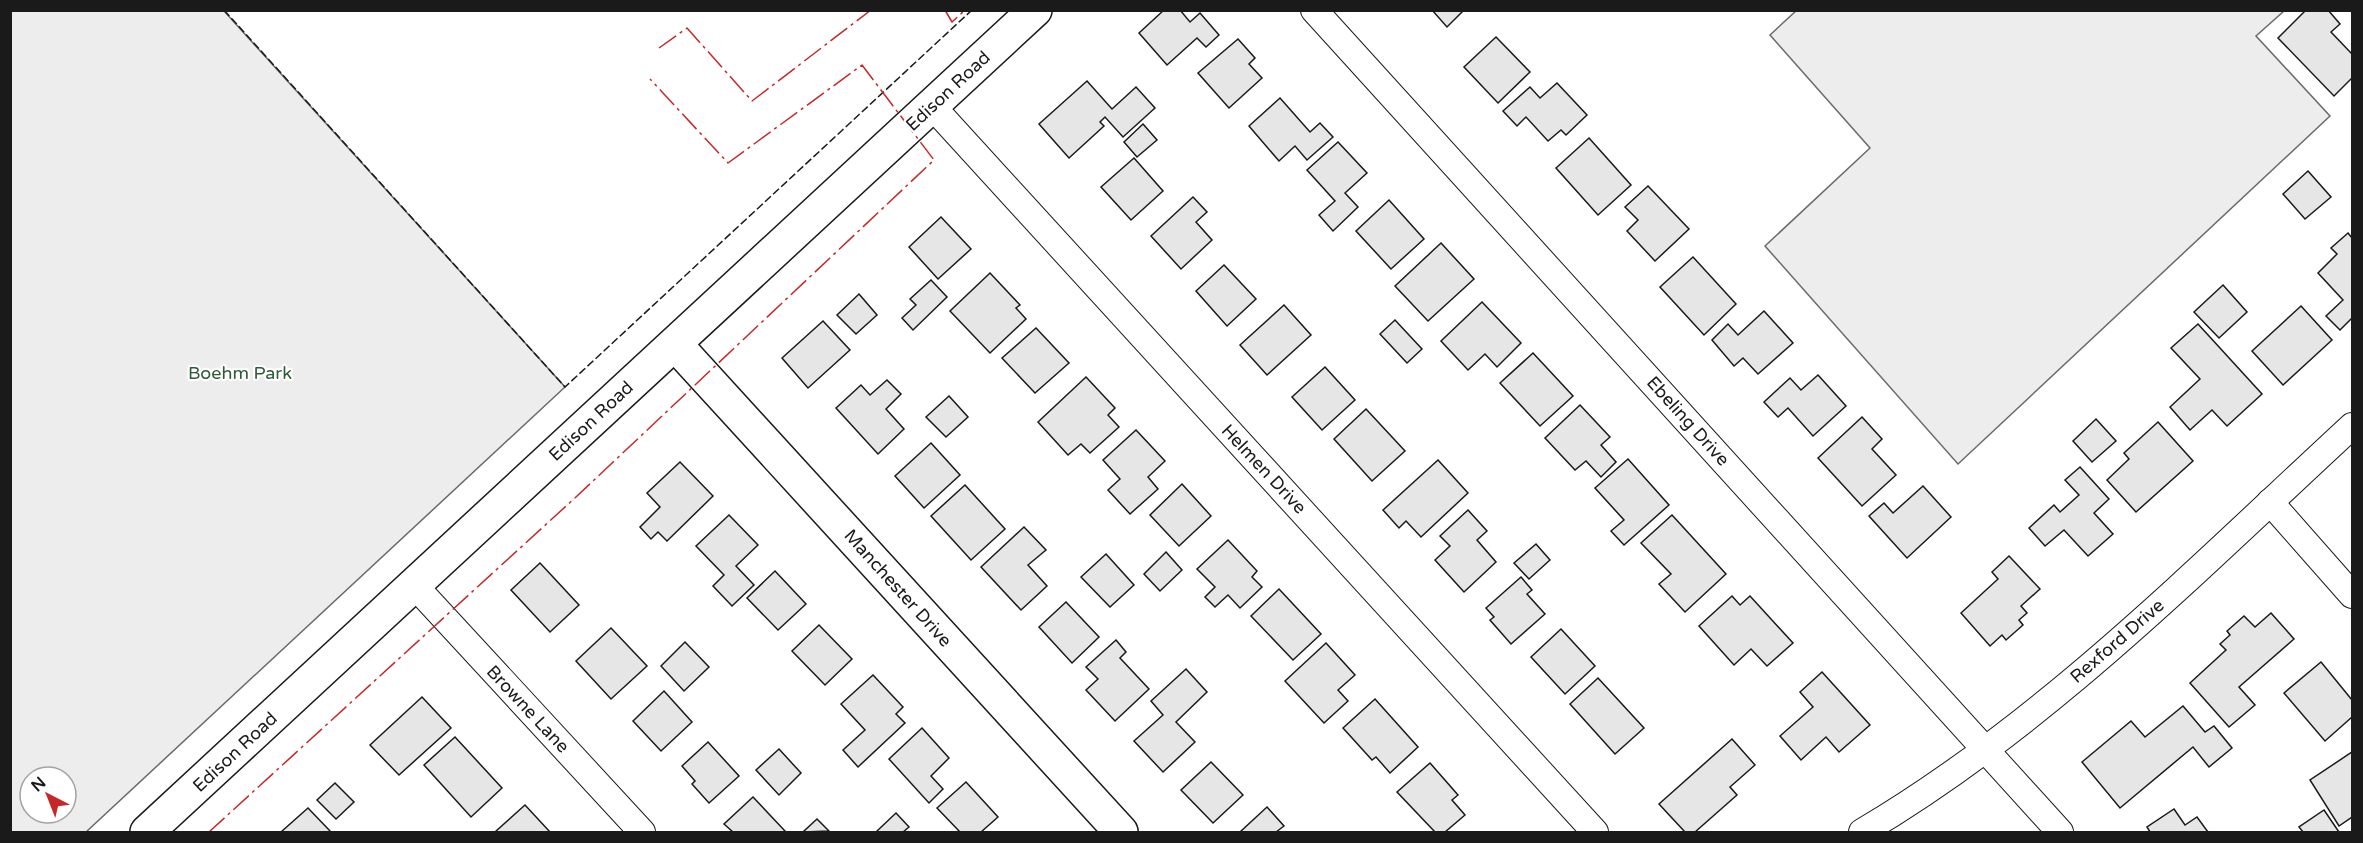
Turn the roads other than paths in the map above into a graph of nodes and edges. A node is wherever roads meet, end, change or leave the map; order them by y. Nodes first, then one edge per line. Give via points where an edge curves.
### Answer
1 (1035, 10) edge
2 (1314, 10) edge
3 (932, 106) junction
4 (675, 344) junction
5 (2352, 426) edge
6 (2270, 502) junction
7 (415, 586) junction
8 (2352, 595) edge
9 (1986, 748) junction
10 (160, 828) edge
11 (642, 832) edge
12 (1121, 832) edge
13 (1595, 832) edge
14 (1862, 832) edge
15 (2060, 832) edge

1 - 3 main road, Edison Road
2 - 9 street, Ebeling Drive
3 - 4 main road, Edison Road
3 - 13 street, Helmen Drive
4 - 7 main road, Edison Road
4 - 12 main road, Manchester Drive
5 - 6 street, Rexford Drive
6 - 8 street
6 - 9 street, Rexford Drive via 2106,654
7 - 10 main road, Edison Road
7 - 11 street, Browne Lane
9 - 14 street, Rexford Drive
9 - 15 street, Ebeling Drive

